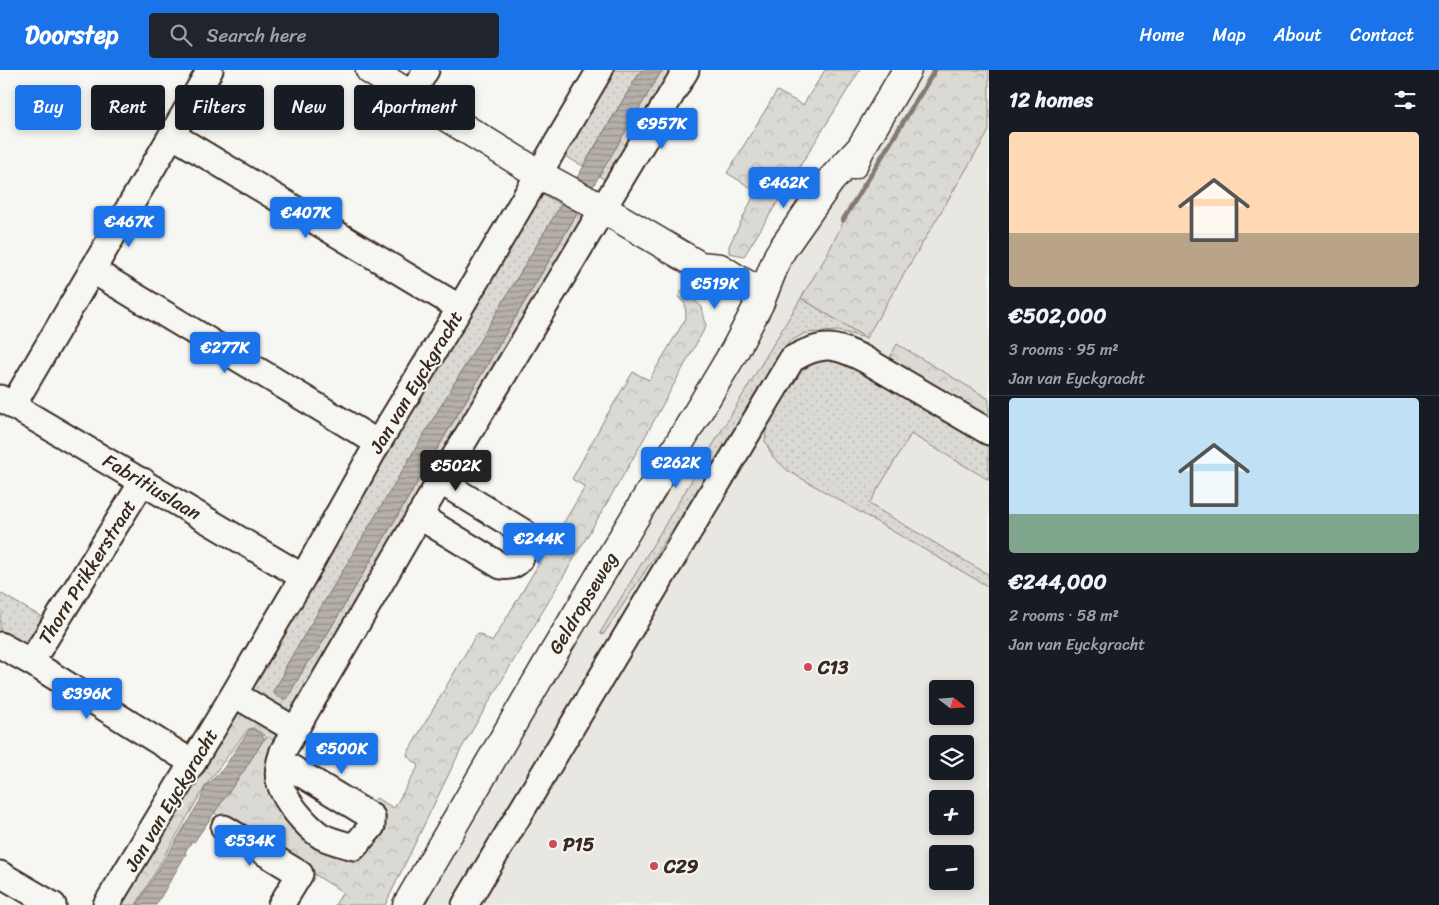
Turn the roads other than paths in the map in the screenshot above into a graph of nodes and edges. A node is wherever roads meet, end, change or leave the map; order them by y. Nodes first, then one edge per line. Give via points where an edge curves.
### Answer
1 (210, 70) edge
2 (370, 70) edge
3 (426, 70) edge
4 (600, 70) edge
5 (686, 70) edge
6 (907, 70) edge
7 (394, 85) edge
8 (417, 85) edge
9 (468, 130) edge
10 (172, 135) junction
11 (548, 178) junction
12 (597, 206) junction
13 (92, 270) junction
14 (760, 302) junction
15 (460, 308) junction
16 (7, 402) edge
17 (989, 432) edge
18 (378, 443) junction
19 (143, 481) junction
20 (440, 481) junction
21 (419, 516) junction
22 (303, 577) junction
23 (0, 645) edge
24 (31, 662) junction
25 (234, 694) junction
26 (295, 730) junction
27 (280, 761) dead end
28 (194, 762) junction
29 (224, 828) dead end
30 (0, 874) edge
31 (53, 905) edge
32 (106, 905) edge
33 (281, 905) edge
34 (407, 905) edge
35 (465, 905) edge

1 - 10 street
2 - 7 main road
3 - 8 street
4 - 11 street, Jan van Eyckgracht
5 - 12 street
6 - 14 main road, Geldropseweg via 861,148 830,181 783,248
9 - 11 main road
10 - 13 street
10 - 15 street
11 - 12 main road
11 - 15 street, Jan van Eyckgracht
12 - 14 main road via 700,266 711,283 739,299
12 - 20 street
13 - 16 street
13 - 18 street
14 - 34 main road, Geldropseweg via 728,362
15 - 18 street, Jan van Eyckgracht
16 - 19 street, Fabritiuslaan
17 - 35 street via 843,349 809,349 792,359
18 - 22 street, Jan van Eyckgracht
19 - 22 street, Fabritiuslaan
19 - 24 street, Thorn Prikkerstraat
20 - 21 street
20 - 21 street via 525,533 525,550 519,560 512,566 502,566
21 - 26 street
22 - 25 street, Jan van Eyckgracht
23 - 24 street
24 - 28 street
25 - 26 street
25 - 28 street, Jan van Eyckgracht
26 - 27 street
28 - 32 street, Jan van Eyckgracht
29 - 33 street via 300,874
30 - 31 street

